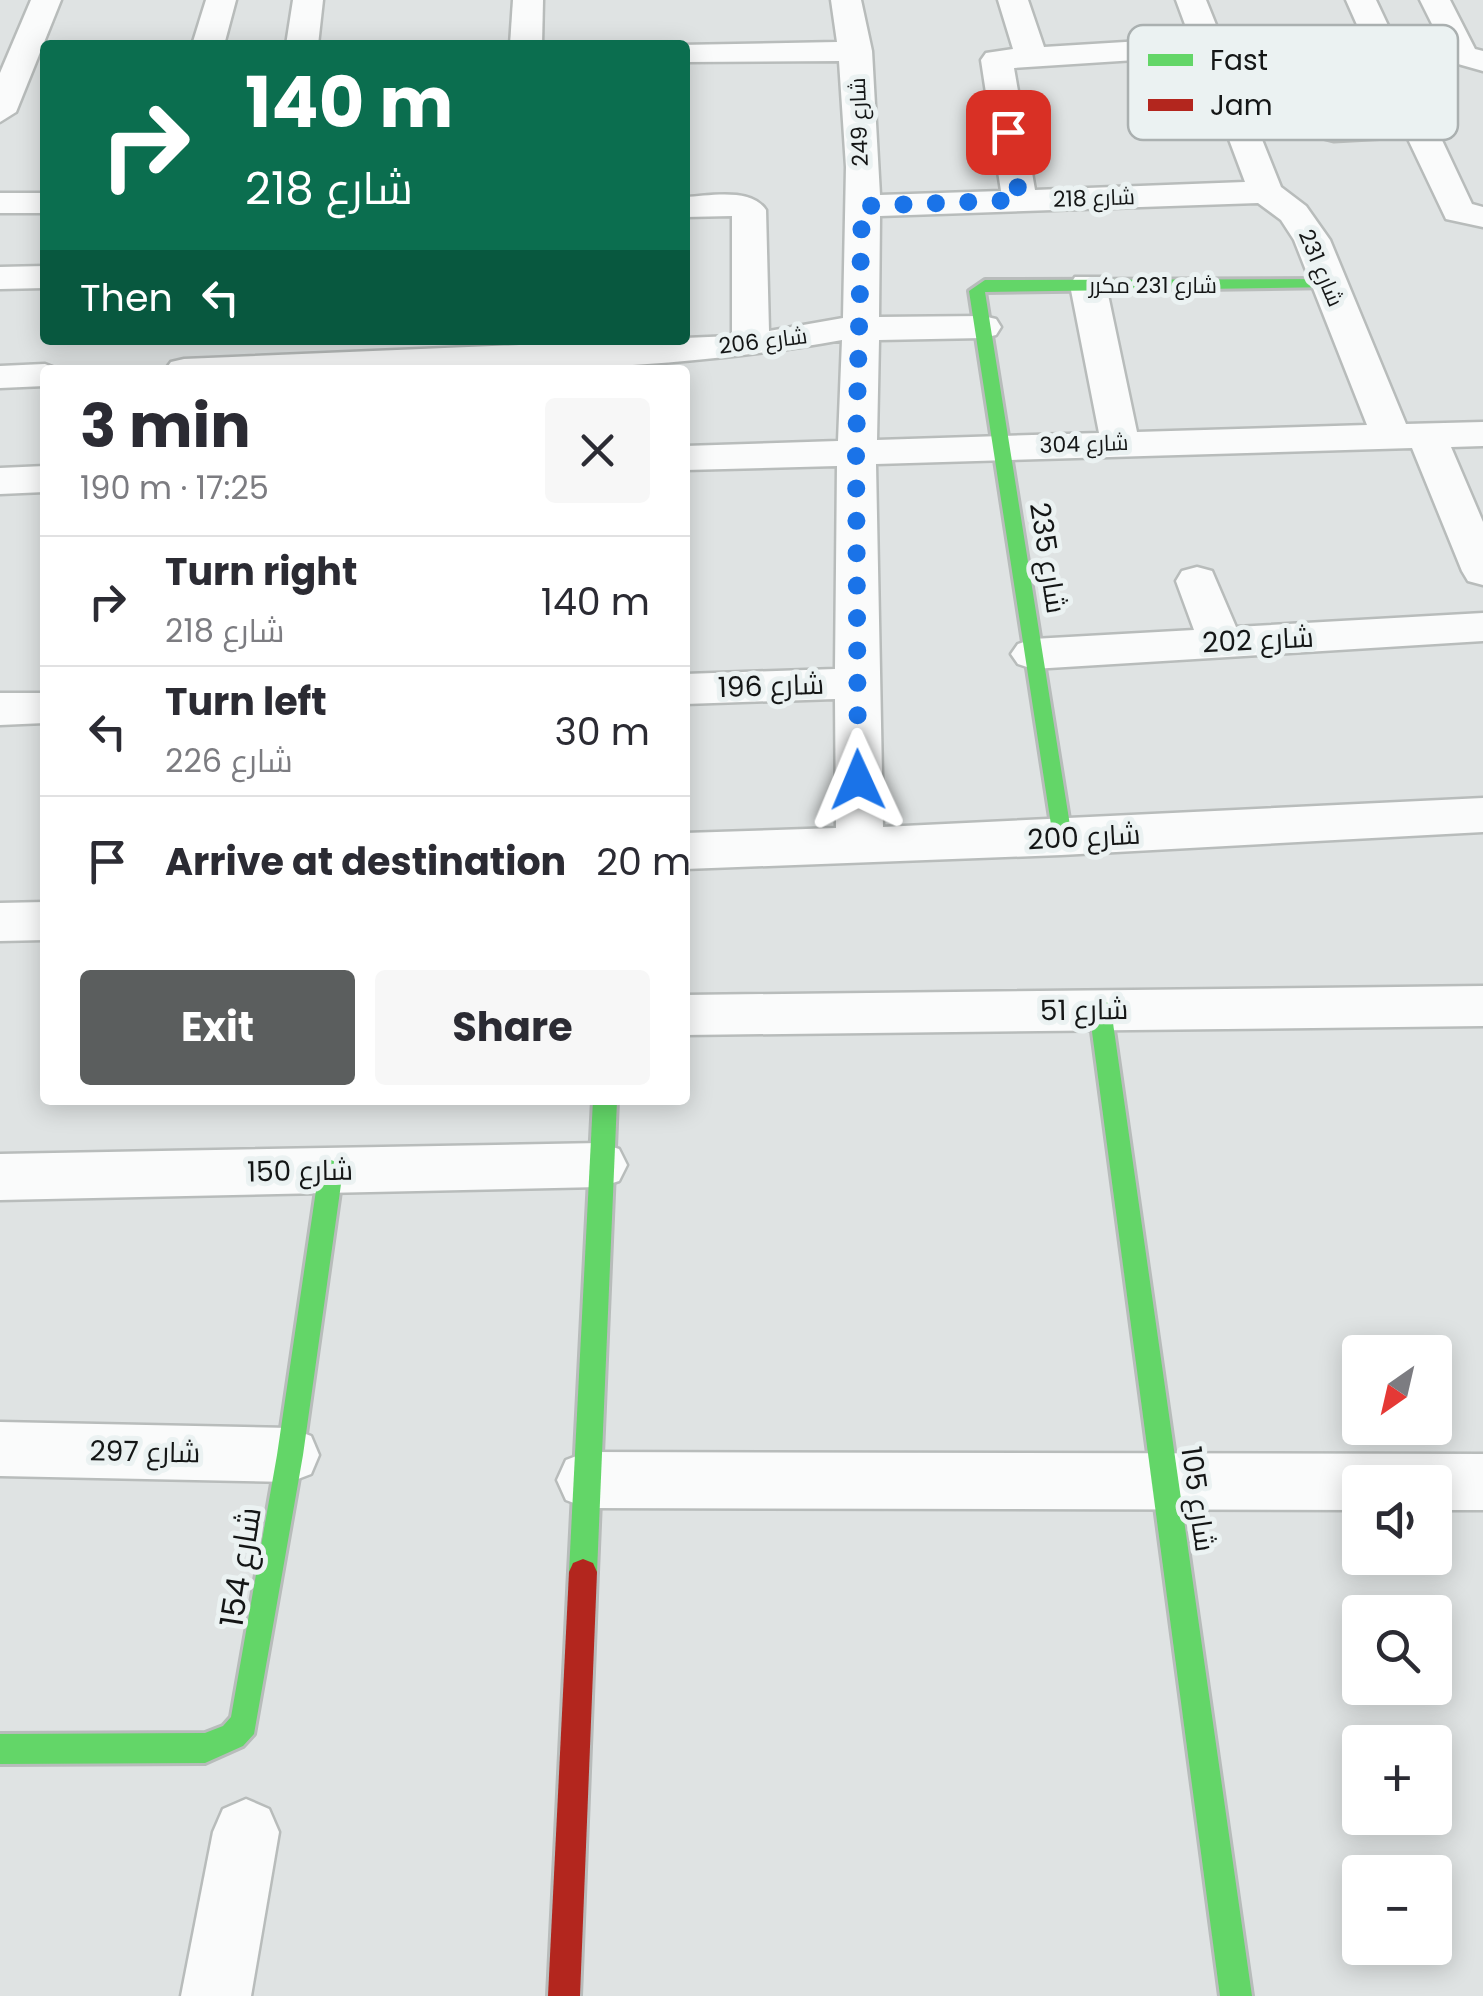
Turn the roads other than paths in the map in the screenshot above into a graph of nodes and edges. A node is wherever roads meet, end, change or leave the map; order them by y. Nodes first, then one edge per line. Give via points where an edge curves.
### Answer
1 (46, 0) edge
2 (221, 0) edge
3 (308, 0) edge
4 (528, 0) edge
5 (846, 0) edge
6 (1013, 0) edge
7 (1191, 0) edge
8 (1366, 11) edge
9 (1441, 11) edge
10 (1201, 25) edge
11 (209, 40) edge
12 (303, 40) edge
13 (526, 40) edge
14 (1458, 47) edge
15 (1128, 50) edge
16 (856, 51) junction
17 (690, 53) edge
18 (1031, 55) junction
19 (1480, 61) edge
20 (9, 68) edge
21 (40, 104) edge
22 (2, 108) edge
23 (1246, 140) edge
24 (1431, 140) edge
25 (1266, 192) junction
26 (1020, 200) junction
27 (40, 202) edge
28 (0, 203) edge
29 (862, 206) junction
30 (690, 207) edge
31 (1471, 214) edge
32 (0, 278) edge
33 (40, 278) edge
34 (1328, 284) junction
35 (1088, 285) junction
36 (979, 287) joint
37 (983, 327) junction
38 (861, 328) junction
39 (751, 346) junction
40 (519, 347) edge
41 (649, 361) edge
42 (269, 365) edge
43 (40, 375) edge
44 (0, 377) edge
45 (1483, 434) edge
46 (1409, 436) junction
47 (1120, 443) junction
48 (1002, 447) junction
49 (856, 452) junction
50 (690, 458) edge
51 (40, 479) edge
52 (0, 480) edge
53 (1483, 570) edge
54 (1198, 581) dead end
55 (1483, 627) edge
56 (1220, 643) junction
57 (1032, 654) junction
58 (857, 683) junction
59 (690, 690) edge
60 (40, 708) edge
61 (0, 709) edge
62 (1483, 815) edge
63 (1060, 838) junction
64 (860, 845) junction
65 (690, 851) edge
66 (0, 922) edge
67 (40, 922) edge
68 (1483, 1006) edge
69 (1100, 1009) junction
70 (690, 1016) edge
71 (605, 1105) edge
72 (600, 1165) junction
73 (331, 1170) junction
74 (0, 1177) edge
75 (0, 1448) edge
76 (290, 1455) junction
77 (587, 1480) junction
78 (1483, 1482) edge
79 (1165, 1484) junction
80 (0, 1749) edge
81 (246, 1832) dead end
82 (216, 1996) edge
83 (564, 1996) edge
84 (1236, 1996) edge

1 - 20 street
2 - 11 street
3 - 12 street
4 - 13 street
5 - 16 street, شارع 249
6 - 18 street
7 - 10 street, شارع 231
8 - 9 street
14 - 19 street
15 - 18 street
16 - 17 street
16 - 29 street, شارع 249
18 - 26 street via 996,62
20 - 22 street
21 - 22 street
23 - 25 street, شارع 231
24 - 31 street via 1452,165
25 - 26 street, شارع 218
25 - 34 street, شارع 231 via 1303,224
26 - 29 street, شارع 218
27 - 28 street
29 - 38 street, شارع 249
30 - 39 street via 734,204 750,210
32 - 33 street
34 - 35 street, شارع 231 مكرر
34 - 46 street, شارع 231
35 - 36 street, شارع 231 مكرر
35 - 47 street
36 - 37 street, شارع 235
37 - 38 street, شارع 206
37 - 48 street, شارع 235
38 - 39 street, شارع 206
38 - 49 street, شارع 249
39 - 41 street, شارع 206
40 - 41 street, شارع 206
40 - 42 street, شارع 206
43 - 44 street
45 - 46 street, شارع 304
46 - 47 street, شارع 304
46 - 53 street, شارع 231
47 - 48 street, شارع 304
48 - 49 street, شارع 304
48 - 57 street, شارع 235
49 - 50 street, شارع 304
49 - 58 street, شارع 249
51 - 52 street
54 - 56 street
55 - 56 street, شارع 202
56 - 57 street, شارع 202
57 - 63 street, شارع 235
58 - 59 street, شارع 196
58 - 64 street, شارع 249
60 - 61 street
62 - 63 street, شارع 200
63 - 64 street, شارع 200
64 - 65 street, شارع 200
66 - 67 street
68 - 69 street, شارع 51
69 - 70 street, شارع 51
69 - 79 street, شارع 105
71 - 72 street
72 - 73 street, شارع 150
72 - 77 street
73 - 74 street, شارع 150
73 - 76 street, شارع 154
75 - 76 street, شارع 297
76 - 80 street, شارع 154 via 250,1708 233,1736 205,1748
77 - 79 street
77 - 83 street
78 - 79 street
79 - 84 street, شارع 105
81 - 82 street

